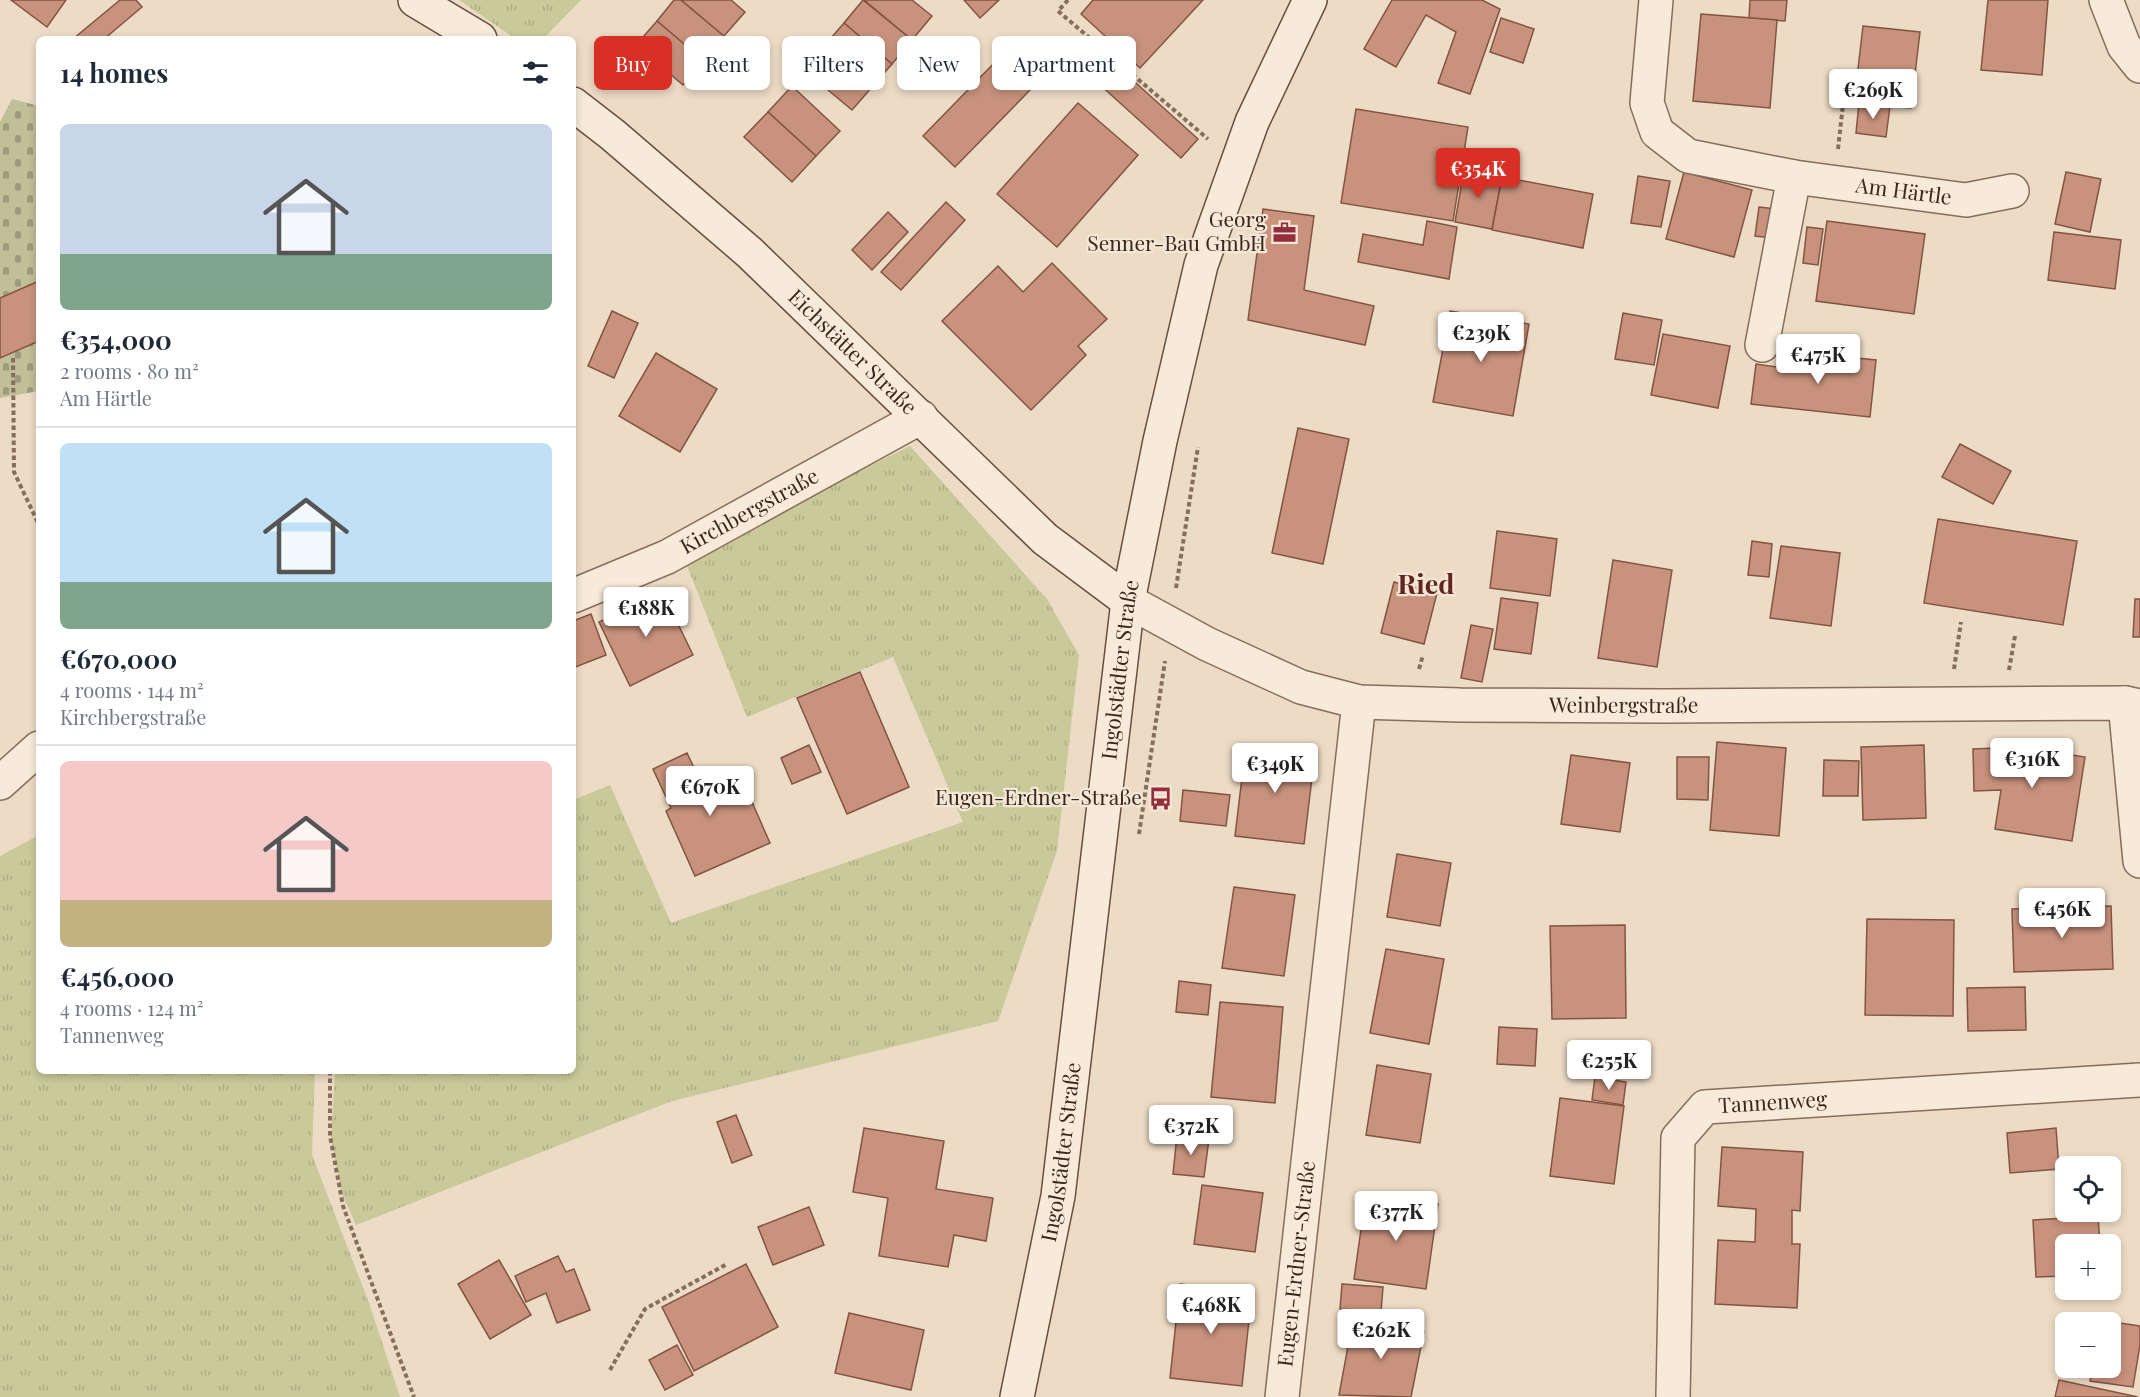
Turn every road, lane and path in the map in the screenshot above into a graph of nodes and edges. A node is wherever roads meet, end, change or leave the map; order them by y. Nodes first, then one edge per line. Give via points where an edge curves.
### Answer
1 (415, 0) edge
2 (1068, 0) edge
3 (1310, 0) edge
4 (1656, 0) edge
5 (2106, 0) edge
6 (475, 36) edge
7 (2140, 66) edge
8 (1846, 78) dead end
9 (576, 106) edge
10 (1239, 158) junction
11 (1794, 177) junction
12 (1834, 183) junction
13 (2012, 191) dead end
14 (1762, 345) dead end
15 (14, 358) dead end
16 (921, 417) junction
17 (1200, 435) dead end
18 (36, 519) edge
19 (576, 595) edge
20 (1128, 601) junction
21 (1961, 622) dead end
22 (1171, 624) junction
23 (1359, 702) junction
24 (1949, 705) junction
25 (2132, 705) edge
26 (36, 751) edge
27 (0, 783) edge
28 (1137, 846) dead end
29 (2140, 861) edge
30 (330, 1074) edge
31 (2140, 1080) edge
32 (727, 1264) dead end
33 (610, 1370) dead end
34 (414, 1397) edge
35 (1017, 1397) edge
36 (1282, 1397) edge
37 (1673, 1397) edge

1 - 6 street
2 - 10 path via 1058,10 1209,140
3 - 10 street, Ingolstädter Straße
4 - 11 street, Am Härtle via 1647,103 1657,132 1688,156
5 - 7 street via 2124,46
8 - 12 path
9 - 16 street, Eichstätter Straße via 750,253
10 - 20 street, Ingolstädter Straße via 1200,265
11 - 12 street, Am Härtle
11 - 14 street
12 - 13 street, Am Härtle via 1966,200
15 - 18 path via 14,472
16 - 19 street, Kirchbergstraße via 667,557
16 - 20 street, Eichstätter Straße via 1046,539
17 - 22 path
20 - 22 street, Weinbergstraße
20 - 35 street, Ingolstädter Straße via 1058,1196
21 - 24 path
22 - 23 street, Weinbergstraße via 1300,687
22 - 28 path
23 - 24 street, Weinbergstraße
23 - 36 street, Eugen-Erdner-Straße
24 - 25 street, Weinbergstraße
25 - 29 street
26 - 27 street
30 - 34 path via 330,1136 343,1206
31 - 37 street, Tannenweg via 1705,1107 1678,1138
32 - 33 path via 645,1309

